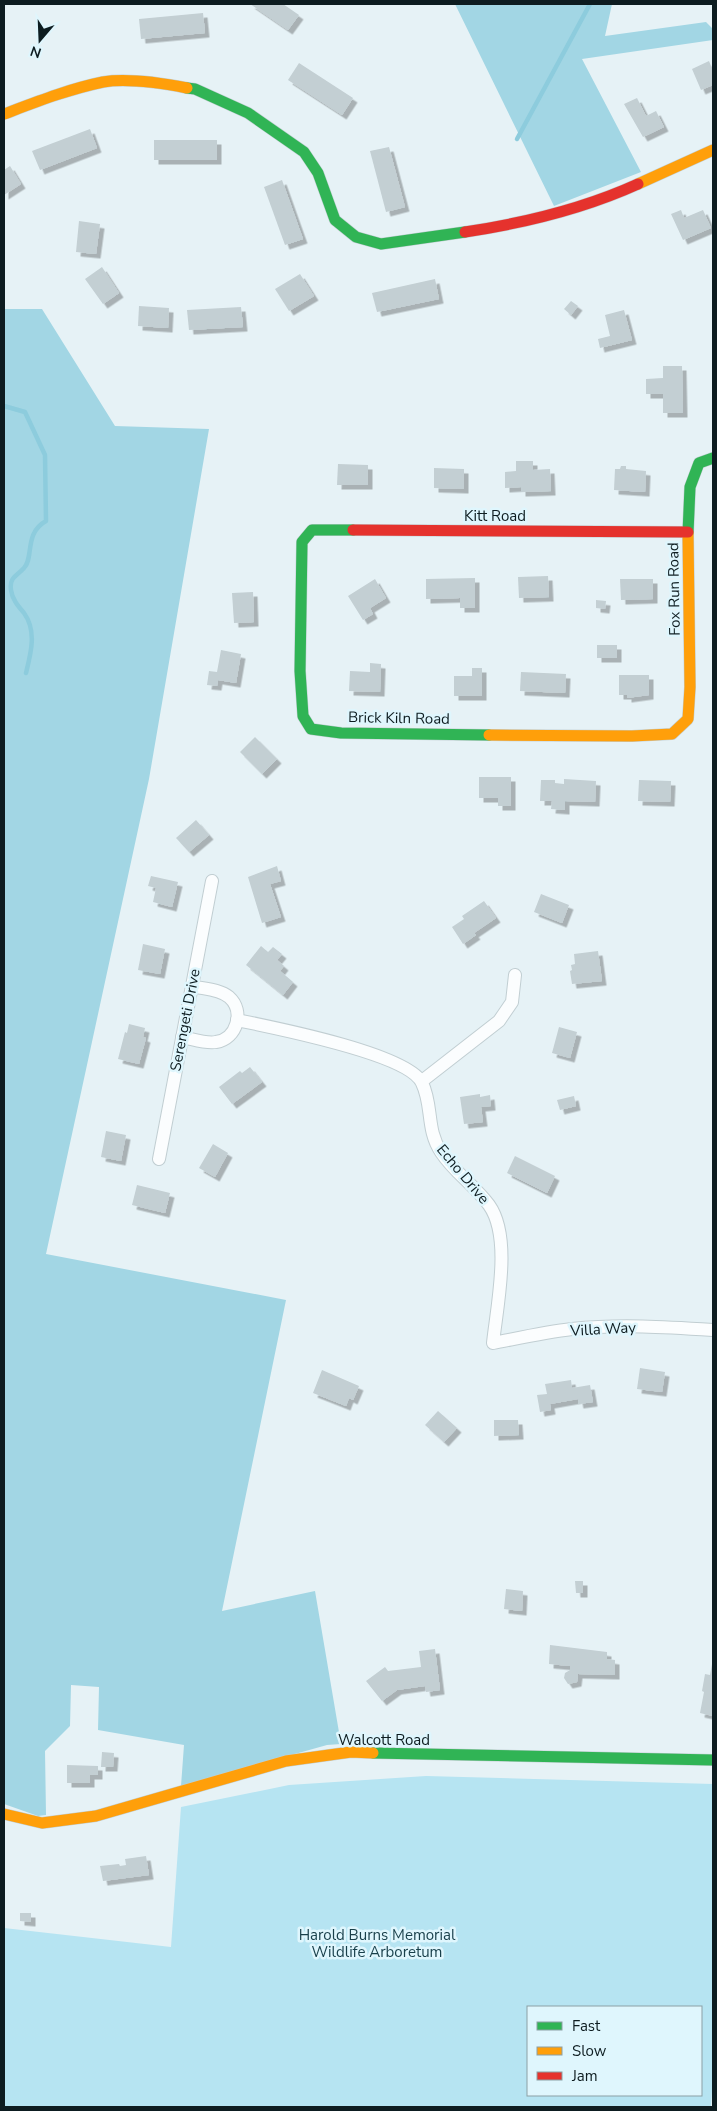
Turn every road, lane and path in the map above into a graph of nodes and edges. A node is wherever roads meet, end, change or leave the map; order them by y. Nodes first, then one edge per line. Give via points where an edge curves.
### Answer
1 (4, 114) edge
2 (713, 150) edge
3 (713, 458) edge
4 (688, 532) junction
5 (305, 538) joint
6 (679, 728) joint
7 (212, 881) dead end
8 (515, 975) dead end
9 (192, 986) junction
10 (237, 1020) junction
11 (182, 1037) junction
12 (422, 1081) junction
13 (159, 1159) dead end
14 (713, 1330) edge
15 (493, 1343) joint
16 (713, 1760) edge
17 (4, 1814) edge

1 - 2 street via 104,82 154,82 196,90 248,113 304,152 318,173 336,220 356,237 381,244 503,226 564,212 619,193
3 - 4 street, Fox Run Road via 699,463 690,487
4 - 5 street, Kitt Road via 312,530
4 - 6 street, Fox Run Road via 690,687 688,719
5 - 6 street, Brick Kiln Road via 302,542 300,590 300,671 303,716 311,729 341,733 632,736 672,734
7 - 9 street, Serengeti Drive
8 - 12 street via 512,1002 499,1021
9 - 10 street via 223,993 230,998 235,1005
9 - 11 street, Serengeti Drive
10 - 11 street via 232,1033 216,1043
10 - 12 street via 342,1044 403,1066
11 - 13 street, Serengeti Drive
12 - 15 street, Echo Drive via 436,1145 490,1206 498,1221 502,1253
14 - 15 street, Villa Way via 599,1327
16 - 17 street, Walcott Road via 351,1752 286,1761 96,1816 42,1823

